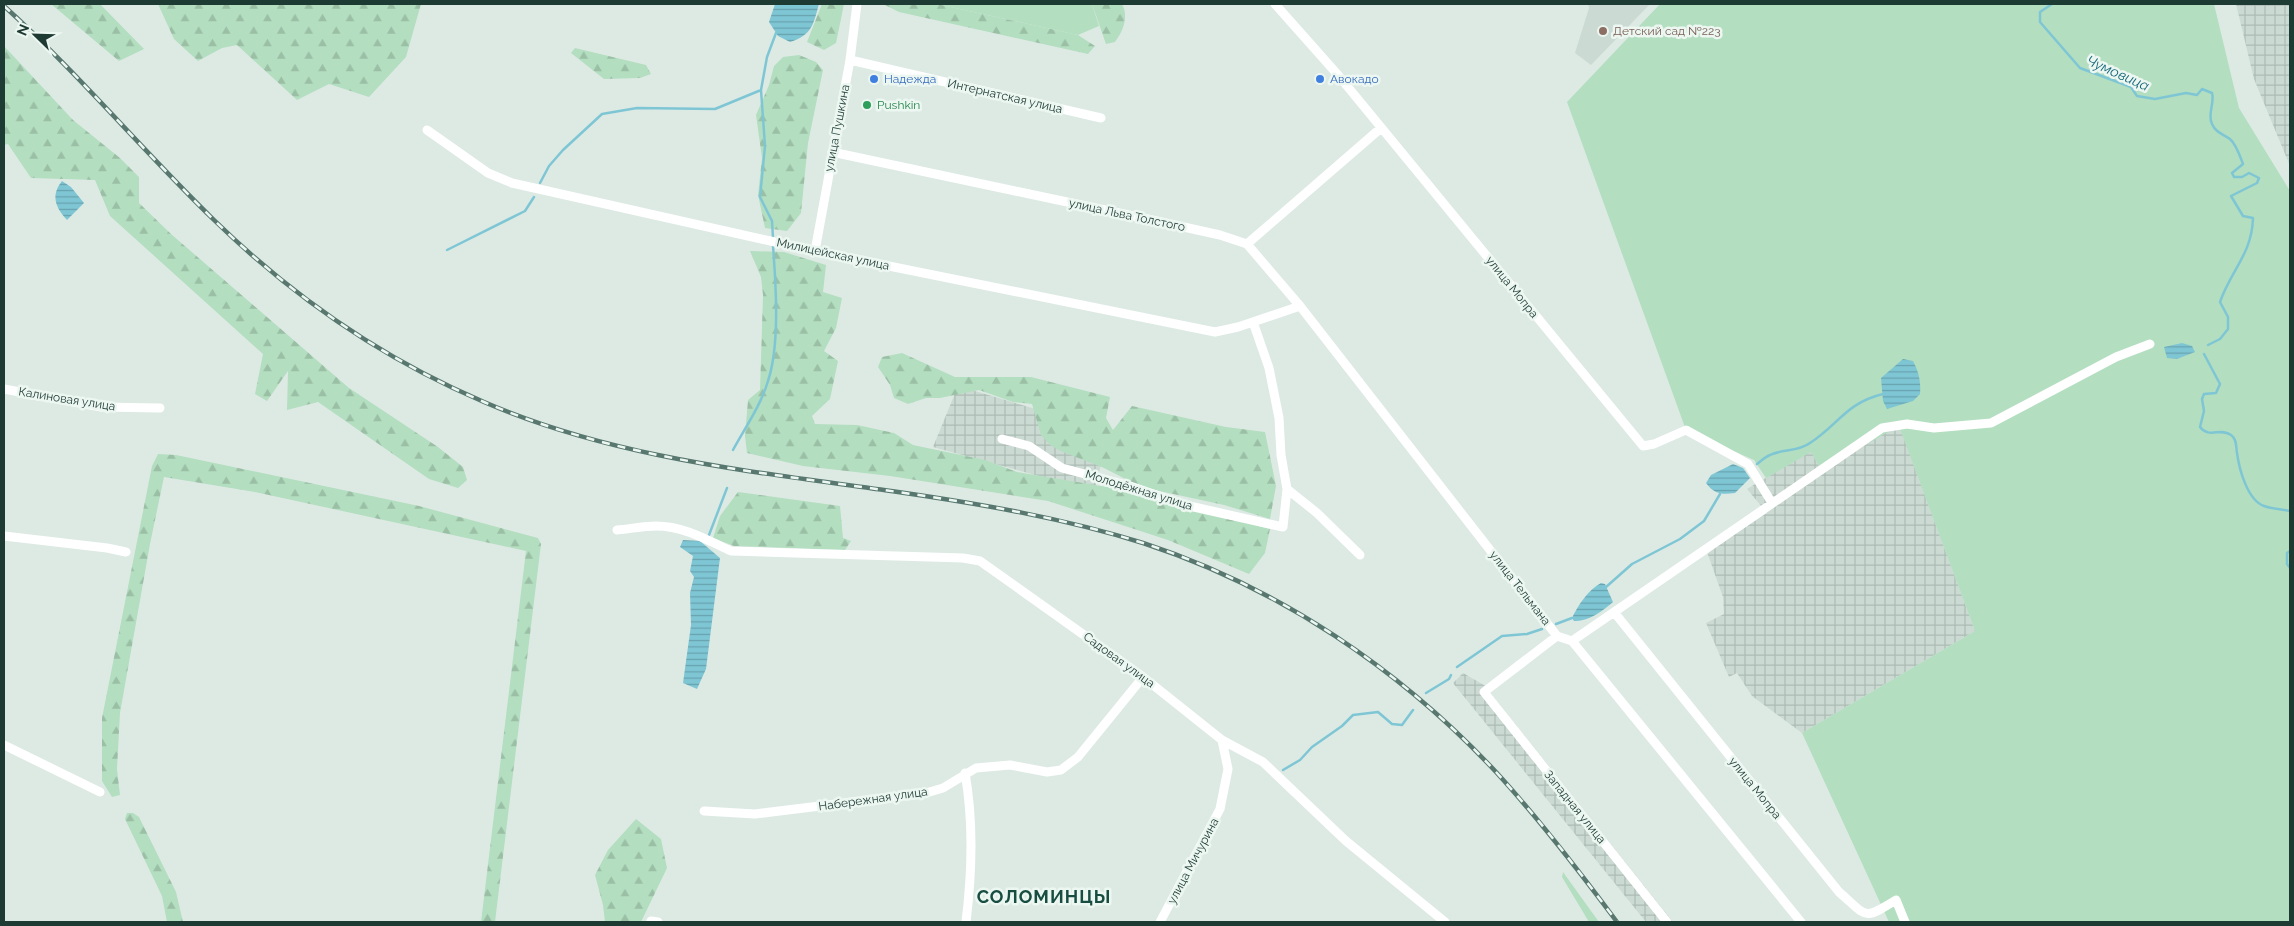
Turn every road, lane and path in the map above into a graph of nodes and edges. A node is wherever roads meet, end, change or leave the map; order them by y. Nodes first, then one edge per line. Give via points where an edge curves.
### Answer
1 (857, 4) edge
2 (1275, 4) edge
3 (850, 60) junction
4 (1101, 118) dead end
5 (1381, 128) junction
6 (427, 130) dead end
7 (832, 152) junction
8 (1247, 244) junction
9 (815, 251) junction
10 (1300, 306) junction
11 (1253, 322) junction
12 (2150, 344) dead end
13 (4, 389) edge
14 (160, 408) dead end
15 (1002, 439) dead end
16 (1287, 489) junction
17 (1772, 503) junction
18 (617, 530) dead end
19 (4, 536) edge
20 (126, 552) dead end
21 (1360, 555) dead end
22 (1614, 612) junction
23 (1557, 636) junction
24 (1572, 640) junction
25 (1143, 677) junction
26 (1222, 740) junction
27 (4, 745) edge
28 (966, 773) junction
29 (100, 792) dead end
30 (704, 811) dead end
31 (966, 922) edge
32 (1160, 922) edge
33 (1445, 922) edge
34 (1667, 922) edge
35 (1801, 922) edge
36 (1905, 922) edge

1 - 3 street, улица Пушкина
2 - 5 street, улица Мопра
3 - 4 street, Интернатская улица
3 - 7 street, улица Пушкина
5 - 8 street
5 - 17 street, улица Мопра via 1643,446 1686,430 1748,464
6 - 9 street, Милицейская улица via 488,173 508,182
7 - 8 street, улица Льва Толстого via 1220,235
7 - 9 street, улица Пушкина
8 - 10 street, улица Тельмана
9 - 11 street, Милицейская улица via 1215,332
10 - 11 street, Милицейская улица
10 - 23 street, улица Тельмана
11 - 16 street via 1269,368 1278,411
12 - 17 street via 2116,357 1991,423 1934,428 1907,424 1882,428
13 - 14 street, Калиновая улица via 101,407
15 - 16 street, Молодёжная улица via 1029,446 1062,468 1185,505 1282,527
16 - 21 street
17 - 22 street
18 - 25 street, Садовая улица via 658,526 686,531 731,551 963,558 980,562
19 - 20 street
22 - 24 street
22 - 36 street, улица Мопра via 1839,892 1865,914 1873,914 1896,900
23 - 24 street, улица Тельмана
23 - 34 street, Западная улица via 1484,692
24 - 35 street
25 - 26 street, Садовая улица
25 - 28 street, Набережная улица via 1078,757 1061,770 1047,772 1010,765 976,768
26 - 32 street, улица Мичурина via 1228,770 1220,809
26 - 33 street, Садовая улица via 1263,762 1346,841
27 - 29 street
28 - 30 street, Набережная улица via 943,788 926,793 755,814
28 - 31 street via 970,796 972,876

